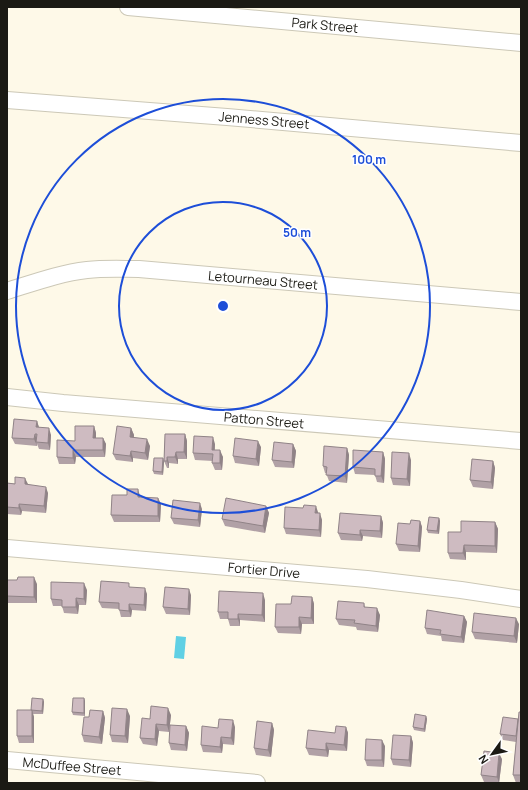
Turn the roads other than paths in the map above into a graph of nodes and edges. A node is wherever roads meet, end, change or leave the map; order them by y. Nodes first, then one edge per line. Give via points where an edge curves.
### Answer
1 (128, 7) edge
2 (521, 44) edge
3 (7, 100) edge
4 (521, 143) edge
5 (7, 291) edge
6 (521, 302) edge
7 (7, 397) edge
8 (521, 442) edge
9 (7, 548) edge
10 (521, 599) edge
11 (7, 760) edge
12 (256, 783) edge

1 - 2 street, Park Street
3 - 4 street, Jenness Street
5 - 6 street, Letourneau Street via 64,274 108,268
7 - 8 street, Patton Street
9 - 10 street, Fortier Drive via 367,579
11 - 12 street, McDuffee Street

